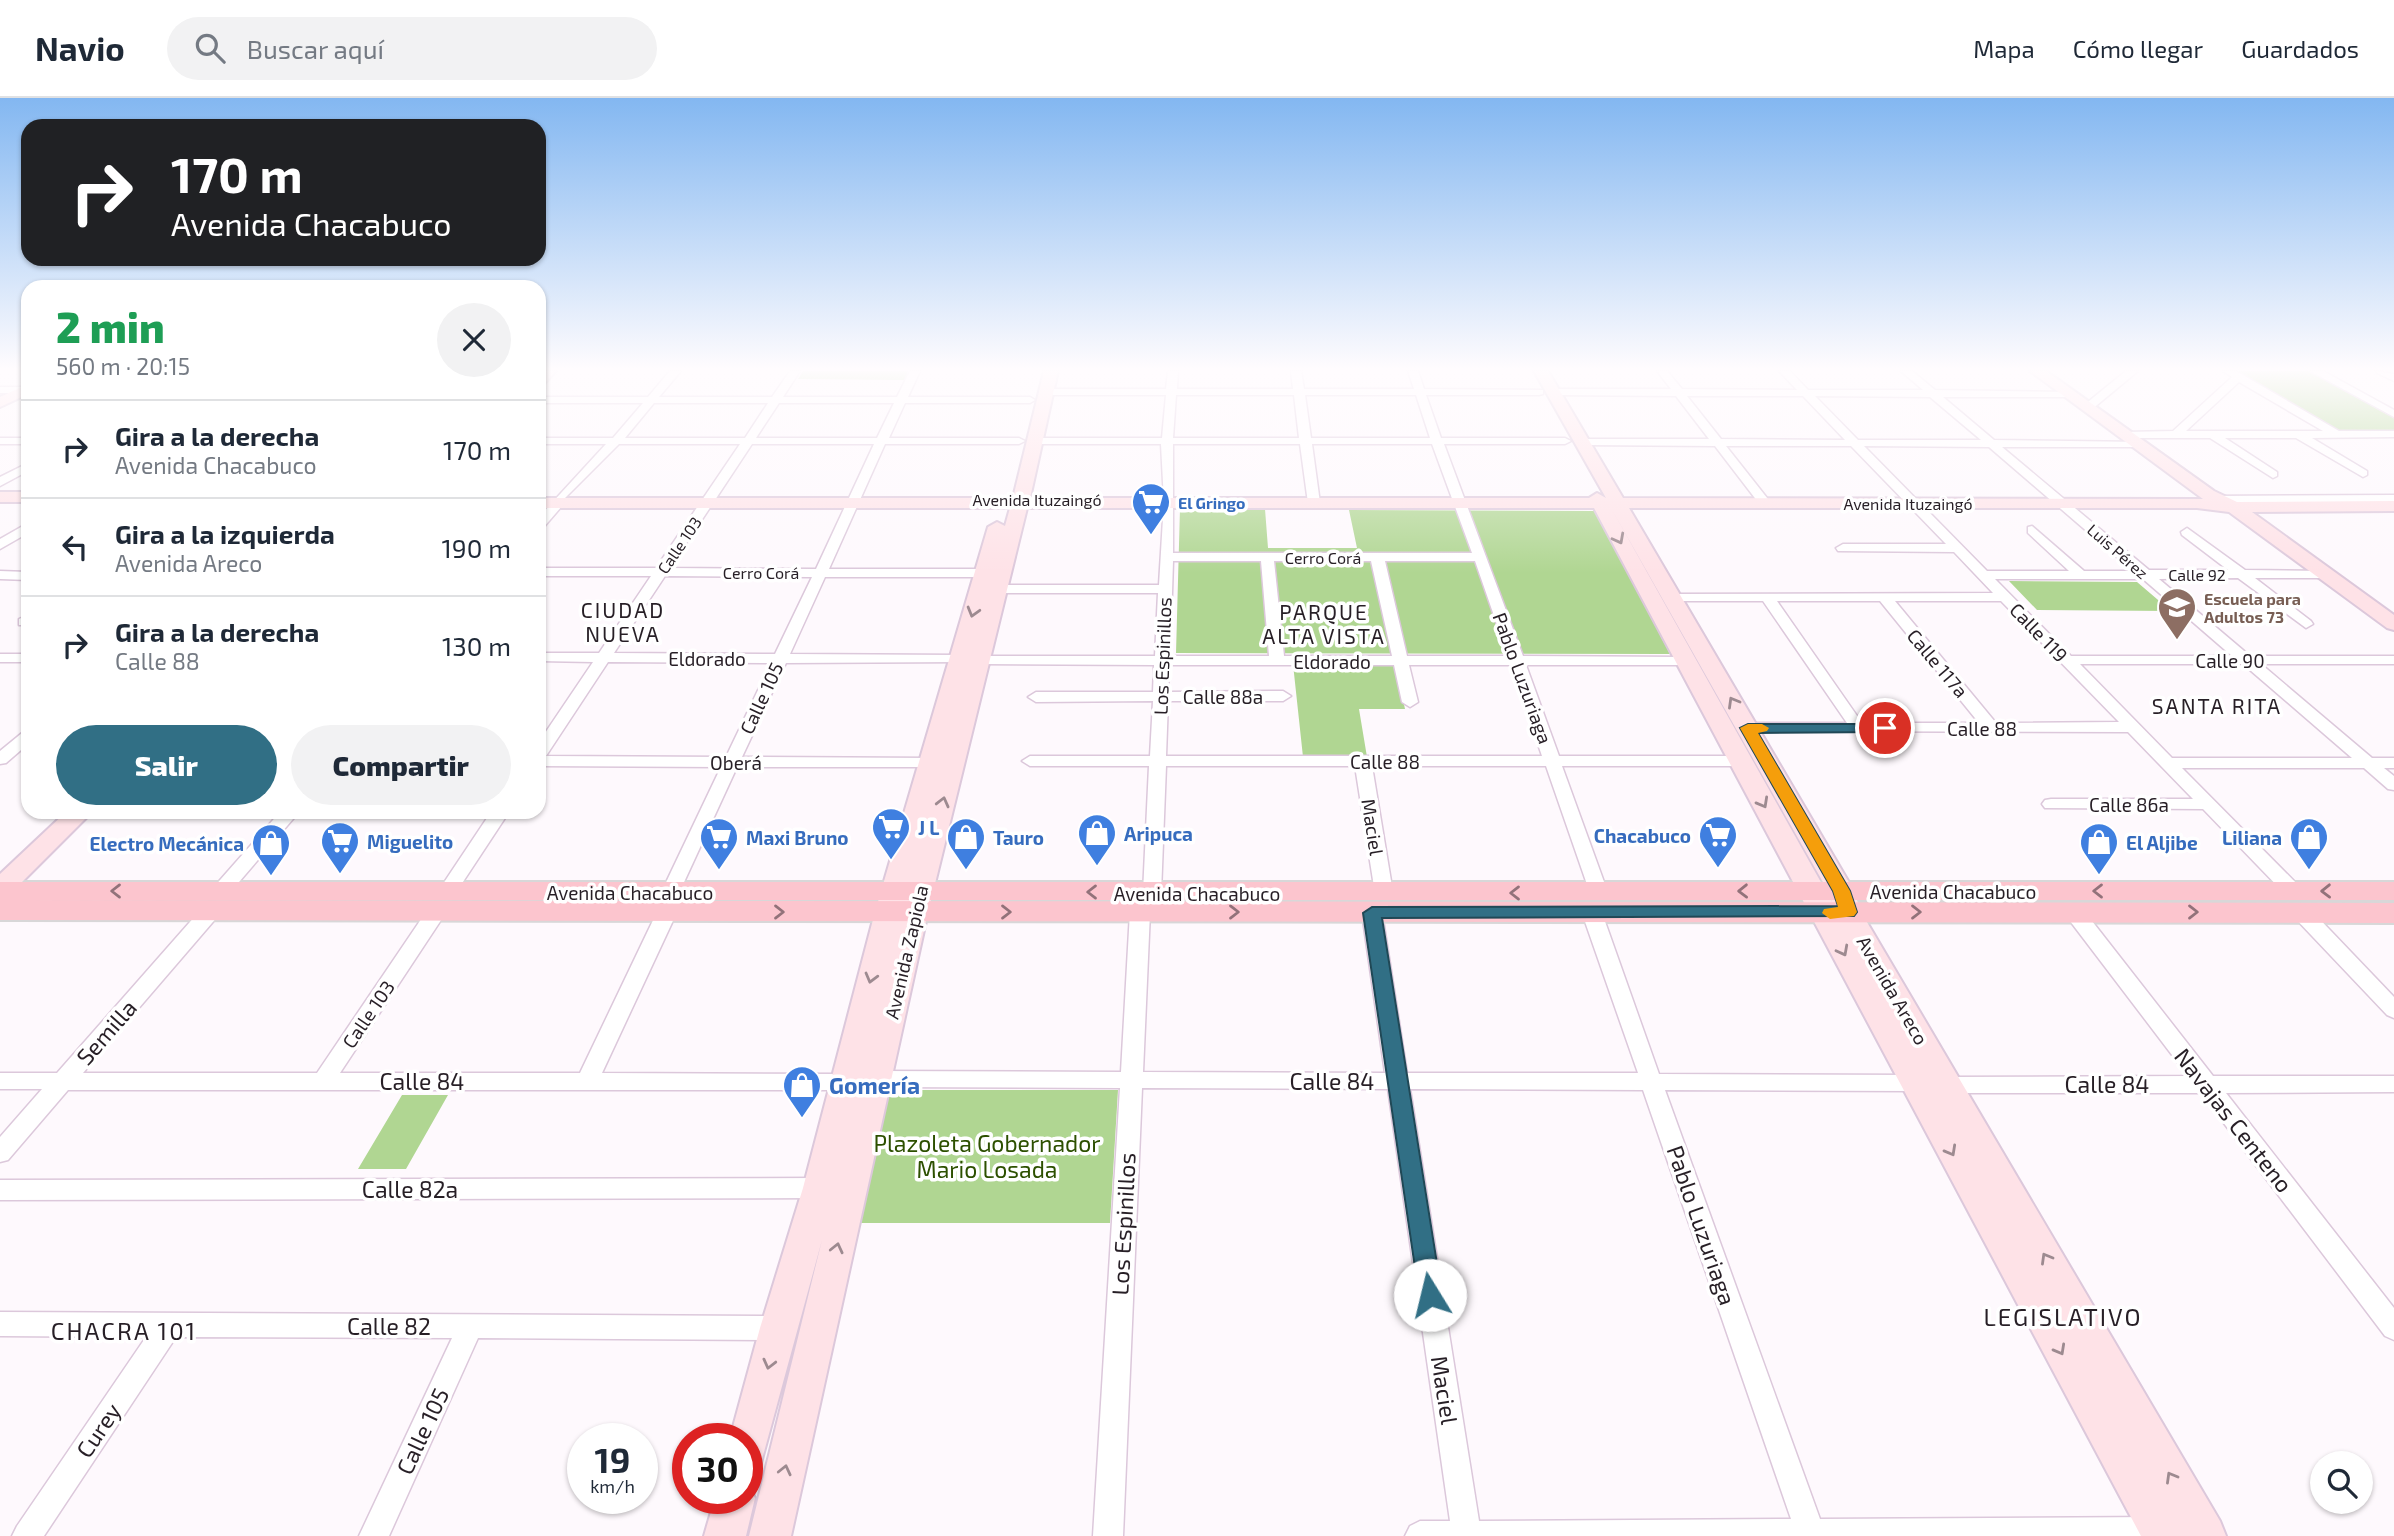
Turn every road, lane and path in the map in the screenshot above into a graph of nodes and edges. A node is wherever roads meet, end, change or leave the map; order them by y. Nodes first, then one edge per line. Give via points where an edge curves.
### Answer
1 (619, 438) edge
2 (750, 438) edge
3 (882, 438) edge
4 (1028, 438) edge
5 (1434, 438) edge
6 (1571, 438) edge
7 (1713, 438) edge
8 (1849, 438) edge
9 (1984, 438) edge
10 (2139, 438) edge
11 (2217, 438) edge
12 (2305, 438) edge
13 (2131, 439) junction
14 (0, 441) edge
15 (21, 441) edge
16 (546, 441) edge
17 (616, 441) junction
18 (748, 441) junction
19 (881, 441) junction
20 (1027, 441) junction
21 (1167, 441) junction
22 (1304, 441) junction
23 (1435, 441) junction
24 (1573, 442) junction
25 (1717, 443) junction
26 (1854, 443) junction
27 (1991, 444) junction
28 (21, 470) edge
29 (2363, 473) dead end
30 (2273, 474) dead end
31 (0, 482) edge
32 (0, 497) edge
33 (21, 497) edge
34 (546, 498) edge
35 (2394, 499) edge
36 (560, 500) junction
37 (709, 500) junction
38 (853, 501) junction
39 (1012, 501) junction
40 (1168, 501) junction
41 (1313, 501) junction
42 (1459, 501) junction
43 (546, 502) edge
44 (1606, 502) junction
45 (2215, 502) junction
46 (0, 503) edge
47 (21, 503) edge
48 (1765, 503) junction
49 (1913, 503) junction
50 (2063, 503) junction
51 (2394, 506) edge
52 (546, 517) edge
53 (2032, 530) dead end
54 (21, 532) edge
55 (2187, 532) dead end
56 (0, 545) edge
57 (1843, 548) dead end
58 (1956, 548) junction
59 (1166, 557) junction
60 (1267, 557) junction
61 (1377, 557) junction
62 (1479, 557) junction
63 (546, 572) edge
64 (661, 572) junction
65 (820, 572) junction
66 (2080, 574) junction
67 (2146, 574) junction
68 (2241, 574) junction
69 (2317, 574) junction
70 (0, 575) edge
71 (1983, 575) junction
72 (21, 576) edge
73 (991, 581) junction
74 (1165, 589) junction
75 (1673, 597) junction
76 (1767, 597) junction
77 (1884, 597) junction
78 (2004, 597) junction
79 (2306, 624) dead end
80 (2394, 624) edge
81 (2394, 638) edge
82 (546, 657) edge
83 (604, 657) junction
84 (780, 658) junction
85 (0, 659) edge
86 (21, 659) edge
87 (969, 660) junction
88 (2067, 660) junction
89 (2246, 660) junction
90 (2394, 660) edge
91 (1162, 661) junction
92 (1277, 661) junction
93 (1400, 661) junction
94 (1517, 661) junction
95 (1684, 661) junction
96 (1160, 696) junction
97 (1283, 696) dead end
98 (1037, 697) dead end
99 (1410, 702) dead end
100 (2132, 727) junction
101 (1748, 728) junction
102 (1858, 728) junction
103 (1992, 728) junction
104 (21, 742) edge
105 (546, 744) edge
106 (0, 758) edge
107 (546, 761) edge
108 (1030, 761) dead end
109 (1158, 761) junction
110 (1363, 761) junction
111 (1552, 761) junction
112 (1740, 761) junction
113 (732, 762) junction
114 (932, 763) junction
115 (2167, 763) junction
116 (2368, 763) junction
117 (2394, 763) edge
118 (2394, 785) edge
119 (2051, 804) dead end
120 (2207, 804) junction
121 (73, 819) edge
122 (283, 819) edge
123 (495, 819) edge
124 (0, 890) edge
125 (2394, 891) edge
126 (216, 902) junction
127 (442, 902) junction
128 (668, 902) junction
129 (904, 902) junction
130 (1146, 902) junction
131 (1831, 902) junction
132 (2297, 902) junction
133 (1378, 903) junction
134 (1596, 903) junction
135 (0, 910) edge
136 (2074, 912) junction
137 (2394, 913) edge
138 (2394, 1010) edge
139 (1130, 1080) junction
140 (0, 1081) edge
141 (63, 1081) junction
142 (323, 1081) junction
143 (860, 1081) junction
144 (1398, 1081) junction
145 (587, 1082) junction
146 (1651, 1082) junction
147 (1931, 1084) junction
148 (2206, 1084) junction
149 (2394, 1084) edge
150 (0, 1153) edge
151 (820, 1188) junction
152 (0, 1190) edge
153 (0, 1324) edge
154 (169, 1325) junction
155 (2393, 1325) edge
156 (471, 1326) junction
157 (778, 1328) junction
158 (754, 1423) edge
159 (731, 1514) edge
160 (2162, 1534) edge
161 (1811, 1535) edge
162 (27, 1536) edge
163 (374, 1536) edge
164 (725, 1536) edge
165 (770, 1536) edge
166 (1108, 1536) edge
167 (1420, 1536) edge
168 (1467, 1536) edge
169 (2205, 1536) edge

1 - 17 street
2 - 18 street, Calle 103
3 - 19 street, Calle 105
4 - 20 main road, Avenida Zapiola
5 - 23 street, Pablo Luzuriaga
6 - 24 main road, Avenida Areco
7 - 25 street
8 - 26 street, Calle 119
9 - 27 street, Luis Pérez
10 - 13 street
11 - 30 street
12 - 29 street
13 - 27 street
13 - 45 main road
14 - 15 street
16 - 17 street
17 - 18 street
17 - 36 street
18 - 19 street
18 - 37 street, Calle 103
19 - 20 street
19 - 38 street, Calle 105
20 - 21 street
20 - 39 main road, Avenida Zapiola
21 - 22 street
21 - 40 street, Los Espinillos
22 - 23 street
22 - 41 street
23 - 24 street
23 - 42 street, Pablo Luzuriaga
24 - 25 street
24 - 44 main road, Avenida Areco
25 - 26 street
25 - 48 street
26 - 27 street
26 - 49 street, Calle 119
27 - 50 street, Luis Pérez
28 - 31 street
32 - 33 main road
34 - 36 main road, Avenida Ituzaingó
35 - 45 street, Avenida Ituzaingó
36 - 37 main road, Avenida Ituzaingó
36 - 43 main road, Avenida Ituzaingó
36 - 52 street
37 - 38 main road, Avenida Ituzaingó
37 - 64 street, Calle 103
38 - 39 main road, Avenida Ituzaingó
38 - 65 street, Calle 105
39 - 40 main road, Avenida Ituzaingó
39 - 73 main road, Avenida Zapiola
40 - 41 main road, Avenida Ituzaingó
40 - 59 street, Los Espinillos
41 - 42 main road, Avenida Ituzaingó
42 - 44 main road, Avenida Ituzaingó
42 - 62 street, Pablo Luzuriaga
44 - 48 main road, Avenida Ituzaingó
44 - 75 main road, Avenida Areco
44 -> 95 main road, Avenida Areco
45 - 50 main road, Avenida Ituzaingó
45 - 51 main road, Avenida Ituzaingó
45 - 69 main road
46 - 47 main road
48 - 49 main road, Avenida Ituzaingó
49 - 50 main road, Avenida Ituzaingó
49 - 58 street, Calle 119
50 - 67 street, Luis Pérez
53 - 66 street
54 - 56 street
55 - 68 street
57 - 58 street
58 - 71 street, Calle 119
59 - 60 street, Cerro Corá
59 - 74 street, Los Espinillos
60 - 61 street, Cerro Corá
60 - 92 street
61 - 62 street, Cerro Corá
61 - 93 street
62 - 94 street, Pablo Luzuriaga
63 - 64 street, Cerro Corá
64 - 65 street, Cerro Corá
64 - 83 street, Calle 103
65 - 73 street, Cerro Corá
65 - 84 street, Calle 105
66 - 67 street, Calle 92
66 - 71 street, Calle 92
67 - 68 street, Calle 92
67 - 89 street, Luis Pérez
68 - 69 street, Calle 92
68 - 79 street
69 - 80 main road
69 - 81 main road
70 - 72 street
71 - 78 street, Calle 119
73 - 74 street, Cerro Corá
73 - 87 main road, Avenida Zapiola
74 - 91 street, Los Espinillos
75 - 76 street
101 -> 75 main road, Avenida Areco
76 - 77 street
76 - 102 street
77 - 78 street
77 - 103 street, Calle 117a
78 - 88 street, Calle 119
82 - 83 street, Eldorado
83 - 84 street, Eldorado
83 - 105 street, Calle 103
84 - 87 street, Eldorado
84 - 113 street, Calle 105
85 - 86 street
87 - 91 street, Eldorado
87 - 114 main road, Avenida Zapiola
129 -> 87 main road, Avenida Zapiola
88 - 89 street, Calle 90
88 - 100 street, Calle 119
89 - 90 street, Calle 90
89 - 116 street, Luis Pérez
91 - 92 street, Eldorado
91 - 96 street, Los Espinillos
92 - 93 street, Eldorado
93 - 94 street, Eldorado
93 - 99 street
94 - 95 street, Eldorado
94 - 111 street, Pablo Luzuriaga
95 - 112 main road, Avenida Areco
96 - 97 street, Calle 88a
96 - 98 street, Calle 88a
96 - 109 street, Los Espinillos
100 - 103 street, Calle 88
100 - 115 street, Calle 119
101 - 102 street, Calle 88
101 - 131 main road, Avenida Areco
102 - 103 street, Calle 88
104 - 106 street
107 - 113 street, Oberá
108 - 109 street, Calle 88
109 - 110 street, Calle 88
109 - 130 street, Los Espinillos
110 - 111 street, Calle 88
110 - 133 street, Maciel
111 - 112 street, Calle 88
111 - 134 street, Pablo Luzuriaga
112 -> 131 main road, Avenida Areco
113 - 114 street, Oberá
113 - 128 street, Calle 105
114 - 129 main road, Avenida Zapiola
115 - 116 street
115 - 120 street, Calle 119
116 - 117 street
116 - 118 street, Luis Pérez
119 - 120 street, Calle 86a
120 - 132 street, Calle 119
121 - 124 main road
122 - 126 street, Semilla
123 - 127 street, Calle 103
126 -> 124 main road, Avenida Chacabuco
125 -> 132 main road, Avenida Chacabuco
126 - 127 main road, Avenida Chacabuco
126 - 135 main road, Avenida Chacabuco
126 - 141 street, Semilla
127 - 128 main road, Avenida Chacabuco
127 - 142 street, Calle 103
128 - 129 main road, Avenida Chacabuco
128 - 145 street, Calle 105
129 - 130 main road, Avenida Chacabuco
129 - 143 main road, Avenida Zapiola
130 - 133 main road, Avenida Chacabuco
130 - 139 street, Los Espinillos
132 -> 131 main road, Avenida Chacabuco
131 - 134 main road, Avenida Chacabuco
131 -> 136 main road, Avenida Chacabuco
131 - 147 main road, Avenida Areco
136 -> 132 main road, Avenida Chacabuco
132 - 137 main road, Avenida Chacabuco
132 - 138 street, Calle 119
133 - 134 main road, Avenida Chacabuco
133 - 144 street, Maciel
134 - 146 street, Pablo Luzuriaga
136 - 148 street, Navajas Centeno
139 - 143 street, Calle 84
139 - 144 street, Calle 84
139 - 166 street, Los Espinillos
140 - 141 street, Calle 84
141 - 142 street, Calle 84
141 - 150 street, Semilla
142 - 145 street, Calle 84
143 - 145 street, Calle 84
143 - 151 main road, Avenida Zapiola
165 -> 143 main road, Avenida Zapiola
144 - 146 street, Calle 84
144 - 168 street, Maciel
146 - 147 street, Calle 84
146 - 161 street, Pablo Luzuriaga
147 - 148 street, Calle 84
147 -> 160 main road, Avenida Areco
169 -> 147 main road, Avenida Areco
148 - 149 street, Calle 84
148 - 155 street, Navajas Centeno
151 - 152 street, Calle 82a
151 - 157 main road, Avenida Zapiola
153 - 154 street, Calle 82
154 - 156 street, Calle 82
154 - 162 street, Curey
156 - 157 street, Calle 82
156 - 163 street, Calle 105
157 -> 158 main road, Avenida Zapiola
159 - 164 main road
160 - 161 street
161 - 168 street
167 - 168 street

